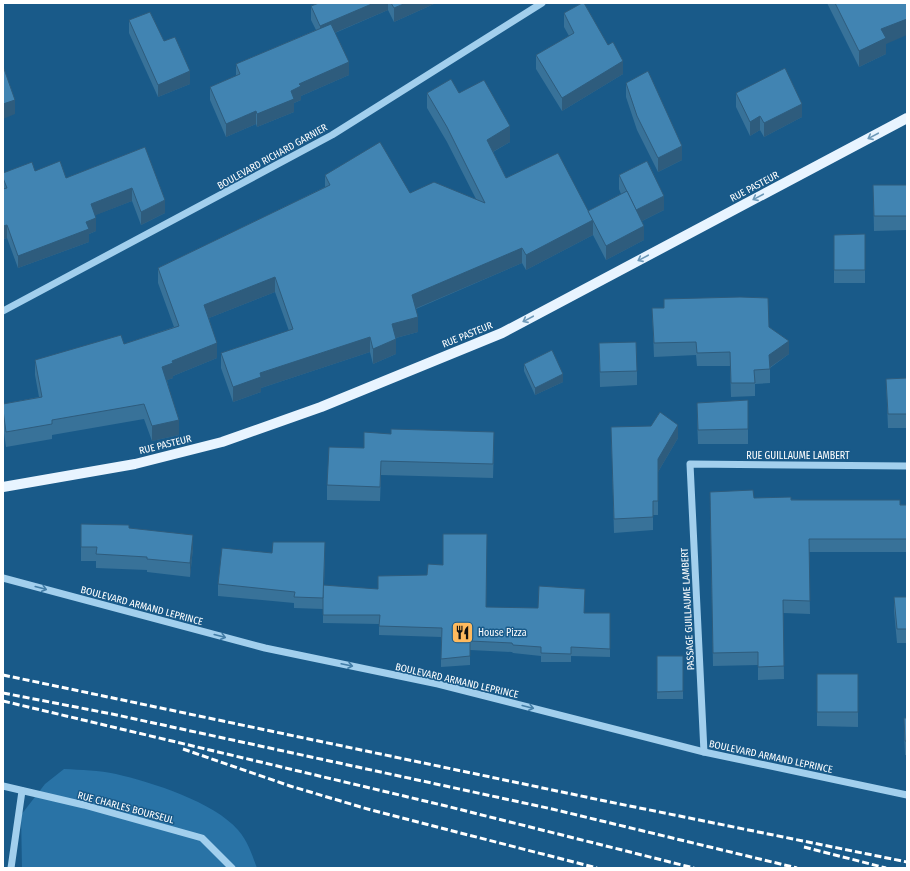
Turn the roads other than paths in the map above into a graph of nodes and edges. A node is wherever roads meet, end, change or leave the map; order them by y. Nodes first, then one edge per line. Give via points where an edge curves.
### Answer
1 (542, 3) edge
2 (907, 118) edge
3 (3, 311) edge
4 (690, 464) joint
5 (907, 466) edge
6 (3, 487) edge
7 (3, 578) edge
8 (704, 752) junction
9 (3, 786) edge
10 (22, 791) junction
11 (907, 795) edge
12 (11, 868) edge
13 (232, 868) edge

1 - 3 street, BOULEVARD RICHARD GARNIER via 332,135
2 -> 6 main road, RUE PASTEUR via 502,332 342,398 222,442 135,464
4 - 5 street, RUE GUILLAUME LAMBERT
4 - 8 street, PASSAGE GUILLAUME LAMBERT
7 -> 8 street, BOULEVARD ARMAND LEPRINCE via 265,648 438,684
8 - 11 street, BOULEVARD ARMAND LEPRINCE
9 - 10 street, RUE CHARLES BOURSEUL
10 - 12 street
10 - 13 street, RUE CHARLES BOURSEUL via 84,805 202,838

